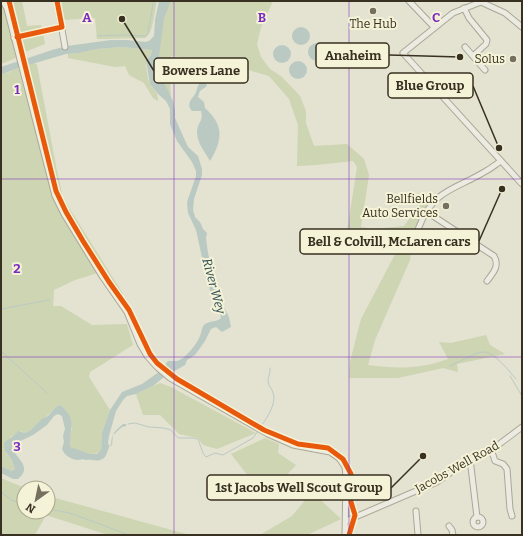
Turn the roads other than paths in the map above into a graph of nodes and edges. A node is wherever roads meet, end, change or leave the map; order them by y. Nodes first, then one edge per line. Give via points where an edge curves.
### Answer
1 (3, 1) edge
2 (7, 1) edge
3 (57, 1) edge
4 (408, 1) edge
5 (481, 2) edge
6 (464, 8) junction
7 (7, 9) junction
8 (62, 27) junction
9 (434, 27) junction
10 (522, 27) edge
11 (14, 38) junction
12 (65, 47) dead end
13 (465, 47) dead end
14 (473, 56) junction
15 (485, 70) dead end
16 (502, 161) junction
17 (522, 184) edge
18 (427, 212) junction
19 (415, 244) dead end
20 (487, 281) dead end
21 (522, 427) edge
22 (491, 449) junction
23 (470, 459) junction
24 (416, 511) dead end
25 (512, 516) dead end
26 (477, 517) dead end
27 (346, 521) junction
28 (449, 526) dead end
29 (343, 535) edge
30 (418, 535) edge
31 (453, 535) edge

1 - 7 street
2 - 7 street
3 - 8 street
4 - 9 street
5 - 6 street
5 - 10 street via 504,13
6 - 9 street
6 - 14 street via 487,40
7 - 11 street
8 - 11 street
8 - 12 street
9 - 16 street via 403,53
11 - 27 street via 51,186 58,203 102,276 128,312 146,356 168,376 259,430 293,445 330,452 339,458 346,473
13 - 14 street
14 - 15 street
16 - 17 street
16 - 18 street via 444,193
18 - 19 street
18 - 20 street via 494,256 496,268
21 - 22 street, Jacobs Well Road
22 - 23 street, Jacobs Well Road
22 - 25 street via 495,460 507,469
23 - 26 street
23 - 27 street, Jacobs Well Road via 428,486
24 - 30 street
27 - 29 street
28 - 31 street

